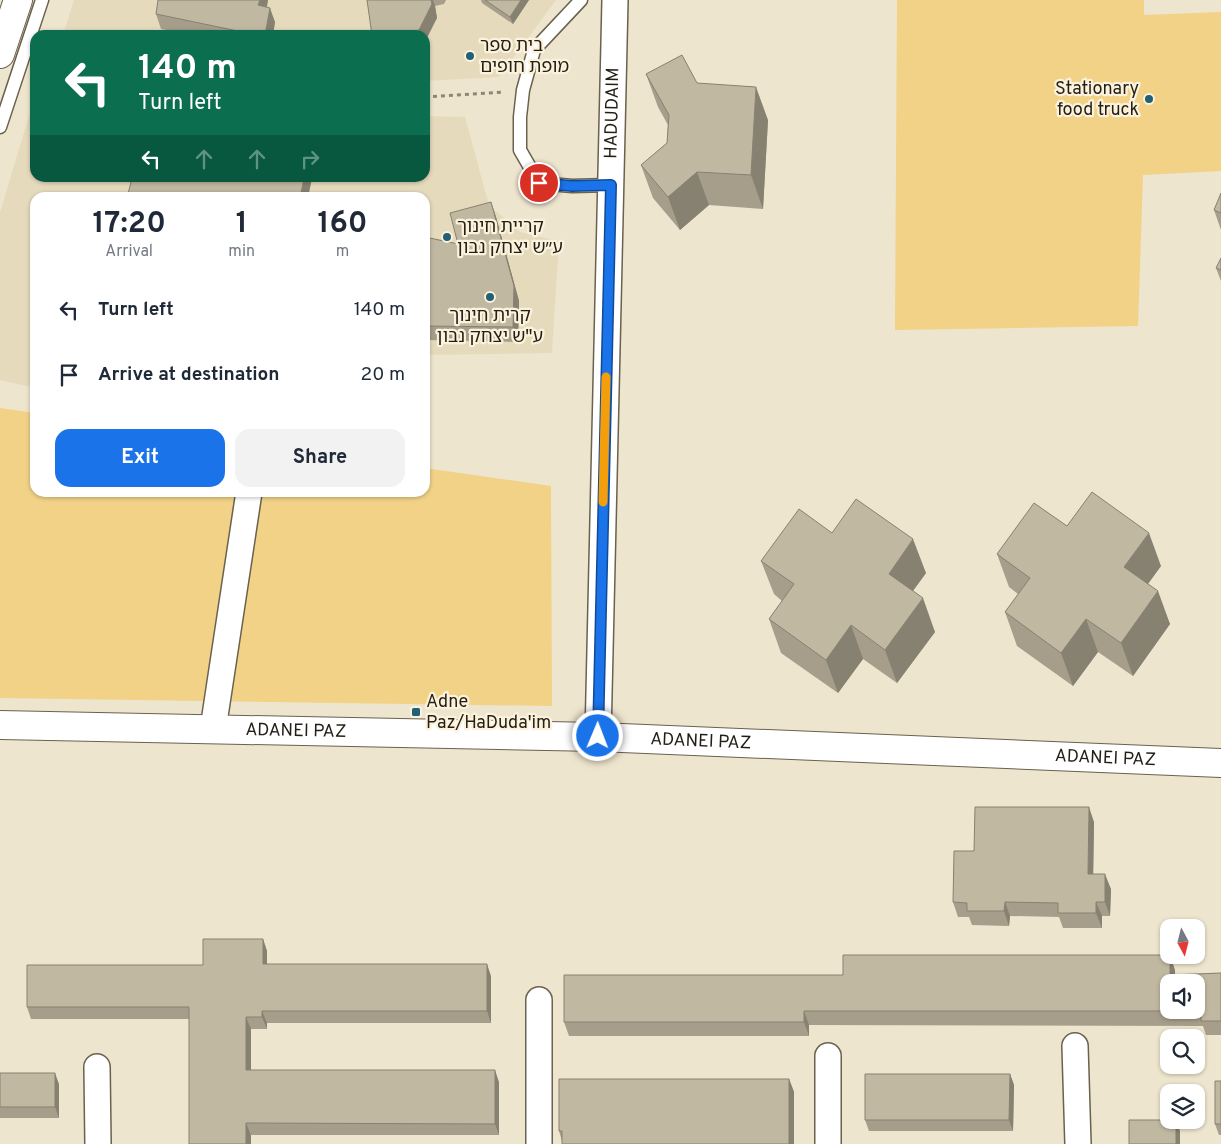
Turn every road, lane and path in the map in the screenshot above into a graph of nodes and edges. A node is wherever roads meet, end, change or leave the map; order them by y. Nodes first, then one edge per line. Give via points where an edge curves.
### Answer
1 (18, 0) edge
2 (42, 0) edge
3 (581, 0) edge
4 (615, 0) edge
5 (32, 30) edge
6 (30, 36) edge
7 (0, 54) edge
8 (522, 90) junction
9 (430, 97) edge
10 (0, 127) edge
11 (611, 185) junction
12 (248, 497) edge
13 (0, 725) edge
14 (213, 729) junction
15 (598, 736) junction
16 (1221, 763) edge
17 (539, 1000) dead end
18 (1075, 1046) dead end
19 (828, 1056) dead end
20 (97, 1067) dead end
21 (98, 1144) edge
22 (540, 1144) edge
23 (828, 1144) edge
24 (1078, 1144) edge

1 - 7 street
2 - 5 lane
3 - 8 lane via 534,50
4 - 11 street, HADUDAIM
6 - 10 lane
8 - 9 path
8 - 11 lane via 520,150 539,183
11 - 15 street, HADUDAIM
12 - 14 street
13 - 14 street, ADANEI PAZ
14 - 15 street, ADANEI PAZ
15 - 16 street, ADANEI PAZ
17 - 22 street
18 - 24 street
19 - 23 street
20 - 21 street

